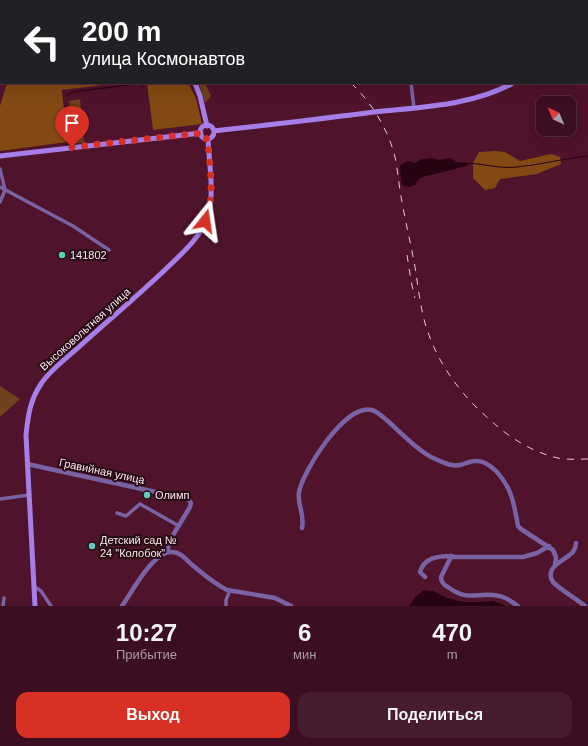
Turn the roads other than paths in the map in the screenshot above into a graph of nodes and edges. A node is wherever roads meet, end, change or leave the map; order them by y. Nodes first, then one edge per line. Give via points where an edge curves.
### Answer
1 (195, 84) edge
2 (411, 84) edge
3 (503, 86) edge
4 (414, 108) junction
5 (206, 126) junction
6 (214, 131) junction
7 (201, 133) junction
8 (208, 139) junction
9 (0, 156) edge
10 (0, 169) edge
11 (0, 187) edge
12 (5, 190) junction
13 (0, 202) edge
14 (109, 250) dead end
15 (27, 464) junction
16 (29, 495) junction
17 (0, 499) edge
18 (117, 513) dead end
19 (179, 526) junction
20 (302, 528) dead end
21 (576, 543) dead end
22 (549, 546) junction
23 (167, 552) junction
24 (452, 556) junction
25 (555, 564) junction
26 (425, 577) dead end
27 (35, 587) junction
28 (230, 590) junction
29 (4, 598) dead end
30 (3, 606) edge
31 (35, 606) edge
32 (51, 606) edge
33 (122, 606) edge
34 (226, 606) edge
35 (291, 606) edge
36 (518, 606) edge
37 (585, 606) edge

1 - 5 main road via 202,101
2 - 4 street
3 - 4 main road via 492,93 467,100
4 - 6 main road
5 - 6 main road
5 - 7 main road via 202,128
6 - 8 main road via 213,137
7 - 8 main road via 203,138
7 - 9 main road
8 - 15 main road, Высоковольтная улица via 212,193 209,212 201,231 168,267 42,382 29,410 26,435
10 - 12 street
11 - 12 street
12 - 13 street
12 - 14 street via 73,226
15 - 16 main road, Высоковольтная улица
15 - 19 street, Гравийная улица via 186,498 191,503
16 - 17 street
16 - 27 main road, Высоковольтная улица
18 - 19 street via 126,516 140,504
19 - 23 street via 170,540
20 - 22 street via 304,522 299,495 310,466 338,427 356,413 373,410 426,454 441,462 458,465 476,460 491,466 508,486 518,526
21 - 25 street via 572,553
22 - 24 street via 523,557
22 - 25 street via 556,556
23 - 28 street via 182,555 215,584
23 - 33 street via 151,564
24 - 26 street via 440,556 427,561 420,572
24 - 36 street via 441,577 444,584 461,595 497,595
25 - 37 street via 551,576 553,582
27 - 31 main road, Высоковольтная улица
27 - 32 street via 41,591
28 - 34 street
28 - 35 street via 275,598
29 - 30 street

